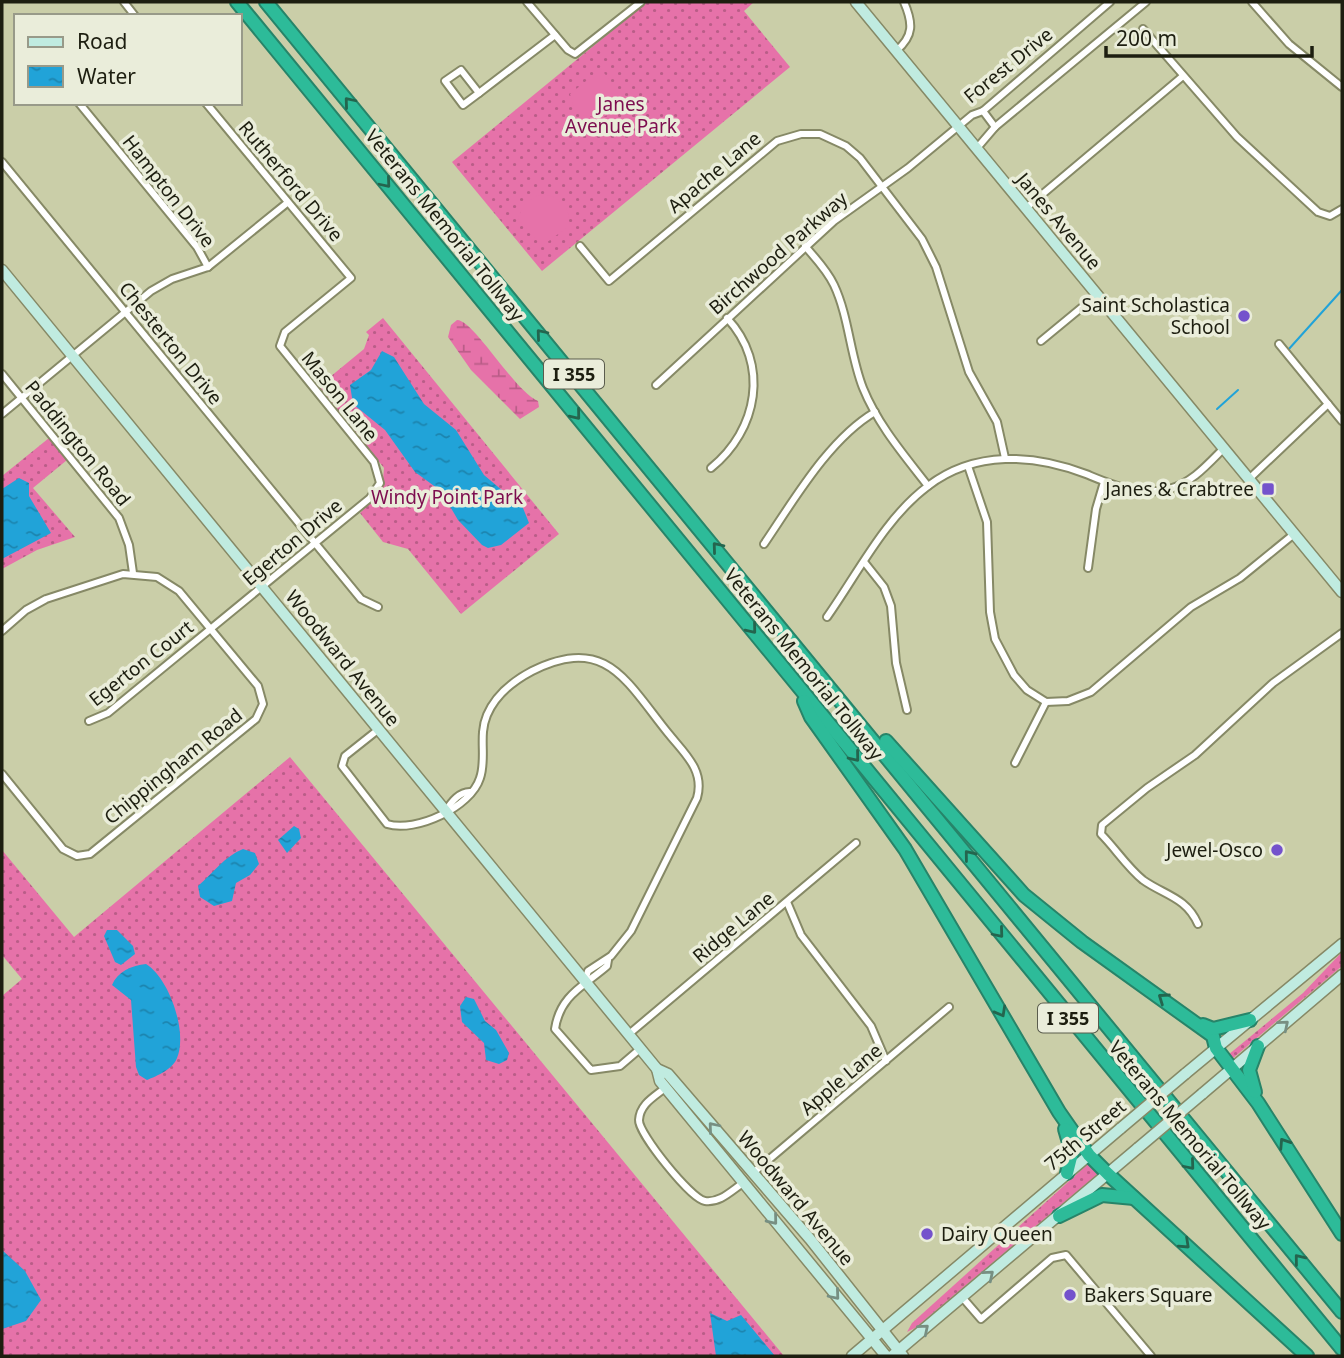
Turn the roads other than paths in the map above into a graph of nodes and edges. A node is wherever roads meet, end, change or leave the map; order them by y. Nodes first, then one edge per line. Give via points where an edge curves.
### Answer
1 (231, 2) edge
2 (237, 2) edge
3 (266, 2) edge
4 (275, 2) edge
5 (527, 2) edge
6 (641, 2) edge
7 (856, 2) edge
8 (904, 2) edge
9 (1110, 2) edge
10 (1146, 2) edge
11 (1252, 2) edge
12 (1143, 29) dead end
13 (555, 35) junction
14 (897, 51) junction
15 (309, 53) junction
16 (280, 55) junction
17 (1183, 76) junction
18 (1342, 87) edge
19 (479, 93) junction
20 (81, 105) edge
21 (208, 105) edge
22 (983, 111) junction
23 (958, 126) junction
24 (995, 127) junction
25 (977, 148) junction
26 (2, 162) edge
27 (882, 187) junction
28 (287, 203) junction
29 (1026, 208) junction
30 (1342, 209) edge
31 (580, 246) dead end
32 (805, 246) junction
33 (208, 267) junction
34 (2, 270) edge
35 (1098, 294) junction
36 (125, 312) junction
37 (727, 318) junction
38 (279, 341) joint
39 (1041, 341) dead end
40 (1279, 344) dead end
41 (72, 356) junction
42 (2, 374) edge
43 (656, 385) dead end
44 (22, 398) junction
45 (1328, 404) junction
46 (875, 412) junction
47 (2, 414) edge
48 (1342, 421) edge
49 (1224, 448) junction
50 (1006, 458) junction
51 (968, 466) junction
52 (710, 468) dead end
53 (378, 471) joint
54 (1249, 479) junction
55 (1104, 482) junction
56 (928, 486) junction
57 (1294, 534) junction
58 (315, 543) junction
59 (764, 544) dead end
60 (865, 563) junction
61 (1088, 568) dead end
62 (133, 573) junction
63 (262, 587) junction
64 (1342, 592) edge
65 (378, 607) dead end
66 (827, 617) dead end
67 (211, 629) junction
68 (2, 631) edge
69 (1342, 633) edge
70 (797, 685) junction
71 (838, 695) junction
72 (1045, 702) junction
73 (907, 710) dead end
74 (89, 721) dead end
75 (379, 729) junction
76 (1015, 763) dead end
77 (2, 774) edge
78 (446, 812) junction
79 (856, 843) dead end
80 (787, 902) junction
81 (1198, 924) dead end
82 (1342, 944) edge
83 (1342, 975) edge
84 (585, 981) junction
85 (950, 1007) dead end
86 (1250, 1020) junction
87 (1199, 1024) junction
88 (629, 1034) junction
89 (1258, 1046) junction
90 (640, 1048) junction
91 (1216, 1048) junction
92 (886, 1061) junction
93 (657, 1069) junction
94 (1231, 1069) junction
95 (665, 1088) junction
96 (1258, 1102) junction
97 (1059, 1112) junction
98 (1089, 1155) junction
99 (753, 1173) junction
100 (1067, 1173) junction
101 (1108, 1174) junction
102 (743, 1183) junction
103 (1135, 1198) junction
104 (1059, 1216) junction
105 (1342, 1234) edge
106 (962, 1297) junction
107 (1342, 1312) edge
108 (883, 1329) junction
109 (872, 1339) junction
110 (1342, 1349) edge
111 (898, 1354) edge
112 (852, 1356) edge
113 (886, 1356) edge
114 (1151, 1356) edge
115 (1307, 1356) edge

1 - 16 highway
2 - 16 highway, Veterans Memorial Tollway / I 355
3 - 15 highway, Veterans Memorial Tollway / I 355
4 - 15 highway
5 - 13 street
6 - 13 street via 580,52 572,52
7 - 14 main road, Janes Avenue
8 - 14 street via 911,31
9 - 22 street, Forest Drive
10 - 24 street
11 - 18 street via 1289,44
12 - 17 street
13 - 19 street
14 - 23 main road, Janes Avenue
71 -> 15 highway, Veterans Memorial Tollway / I 355
16 -> 70 highway, Veterans Memorial Tollway / I 355
17 - 29 street
17 - 30 street via 1245,145 1318,212 1330,216
19 - 19 street via 461,70 445,81 463,105
20 - 33 street, Hampton Drive via 197,247
21 - 28 street, Rutherford Drive
22 - 23 street, Forest Drive
22 - 24 street
23 - 25 main road, Janes Avenue
23 - 27 street, Birchwood Parkway
24 - 25 street
25 - 29 main road, Janes Avenue
26 - 36 street, Chesterton Drive
27 - 31 street, Apache Lane via 860,158 840,143 820,134 792,135 771,145 609,281
27 - 32 street, Birchwood Parkway
27 - 50 street via 931,255 967,364 997,422
28 - 33 street
28 - 38 street, Rutherford Drive via 351,278
29 - 35 main road, Janes Avenue
32 - 37 street, Birchwood Parkway
32 - 46 street via 837,292 858,374
33 - 36 street via 162,284
34 - 41 main road, Woodward Avenue
35 - 39 street
35 - 49 main road, Janes Avenue
36 - 41 street
36 - 58 street, Chesterton Drive
37 - 43 street, Birchwood Parkway
37 - 52 street via 747,344 754,388 738,436 729,452
38 - 53 street, Mason Lane via 282,351
40 - 45 street
41 - 44 street
41 - 63 main road, Woodward Avenue
42 - 44 street, Paddington Road
44 - 47 street
44 - 62 street, Paddington Road via 119,518 130,545
45 - 48 street
45 - 54 street
46 - 56 street
46 - 59 street via 837,442
49 - 54 main road, Janes Avenue
49 - 55 street via 1199,472 1168,489 1139,492
50 - 51 street
50 - 55 street via 1049,462
51 - 56 street
51 - 72 street via 987,522 995,639 1014,676
53 - 58 street, Egerton Drive via 380,483 373,495
54 - 57 main road, Janes Avenue
55 - 61 street
56 - 60 street via 908,503
57 - 64 main road, Janes Avenue
57 - 72 street via 1240,578 1191,607 1091,692 1068,701
58 - 63 street, Egerton Drive
58 - 65 street, Chesterton Drive via 360,599
60 - 66 street
60 - 73 street via 884,587 891,606 896,663
62 - 67 street via 170,583
62 - 68 street via 38,603
63 - 67 street, Egerton Drive
63 - 75 main road, Woodward Avenue
67 - 74 street, Egerton Court via 108,713
67 - 77 street, Chippingham Road via 256,684 263,704 256,719 94,852 77,856 63,849
69 - 81 street via 1273,683 1195,755 1102,825 1101,834 1133,871 1179,899
70 -> 97 highway via 811,717 905,849
70 -> 110 highway, Veterans Memorial Tollway / I 355
87 -> 71 highway via 1024,895 874,727
107 -> 71 highway, Veterans Memorial Tollway / I 355
72 - 76 street
75 - 78 main road, Woodward Avenue
75 - 78 street via 345,757 342,766 387,824 425,821
78 - 84 main road, Woodward Avenue
78 - 84 street via 451,802 471,792 481,778 481,736 492,705 514,681 570,657 598,661 615,670 693,763 699,778 697,798 631,931 607,965
79 - 80 street, Ridge Lane
80 - 88 street, Ridge Lane
80 - 92 street via 800,935 871,1026
82 - 86 main road, 75th Street
89 -> 83 main road
84 - 88 main road, Woodward Avenue
84 - 90 street via 570,993 557,1018 555,1029 572,1050 591,1070 620,1066
85 - 92 street, Apple Lane
86 - 87 highway via 1213,1029
86 - 91 main road, 75th Street
87 - 91 highway via 1213,1036
88 - 90 main road, Woodward Avenue
89 - 94 main road
89 - 96 highway via 1249,1070
90 - 93 main road, Woodward Avenue
91 - 94 highway
91 - 98 main road, 75th Street, bridge
92 - 99 street, Apple Lane
93 - 95 main road, Woodward Avenue
99 -> 93 main road, Woodward Avenue via 668,1074
94 - 96 highway
94 - 101 main road, bridge
95 - 102 main road, Woodward Avenue
95 - 102 street via 644,1105 640,1130 689,1192 699,1200 712,1201
105 -> 96 highway
97 - 98 highway
97 - 100 highway via 1072,1153
98 - 100 main road, 75th Street
98 - 101 highway
99 - 108 main road, Woodward Avenue
100 - 108 main road, 75th Street
101 - 103 highway
101 - 104 main road
102 -> 109 main road, Woodward Avenue
103 - 104 highway via 1102,1195
103 -> 115 highway
106 -> 104 main road
111 -> 106 main road
106 - 114 street via 981,1319 1052,1258 1066,1255
108 - 109 main road, 75th Street
108 - 111 main road, Woodward Avenue
109 - 112 main road, 75th Street
109 - 113 main road, Woodward Avenue

